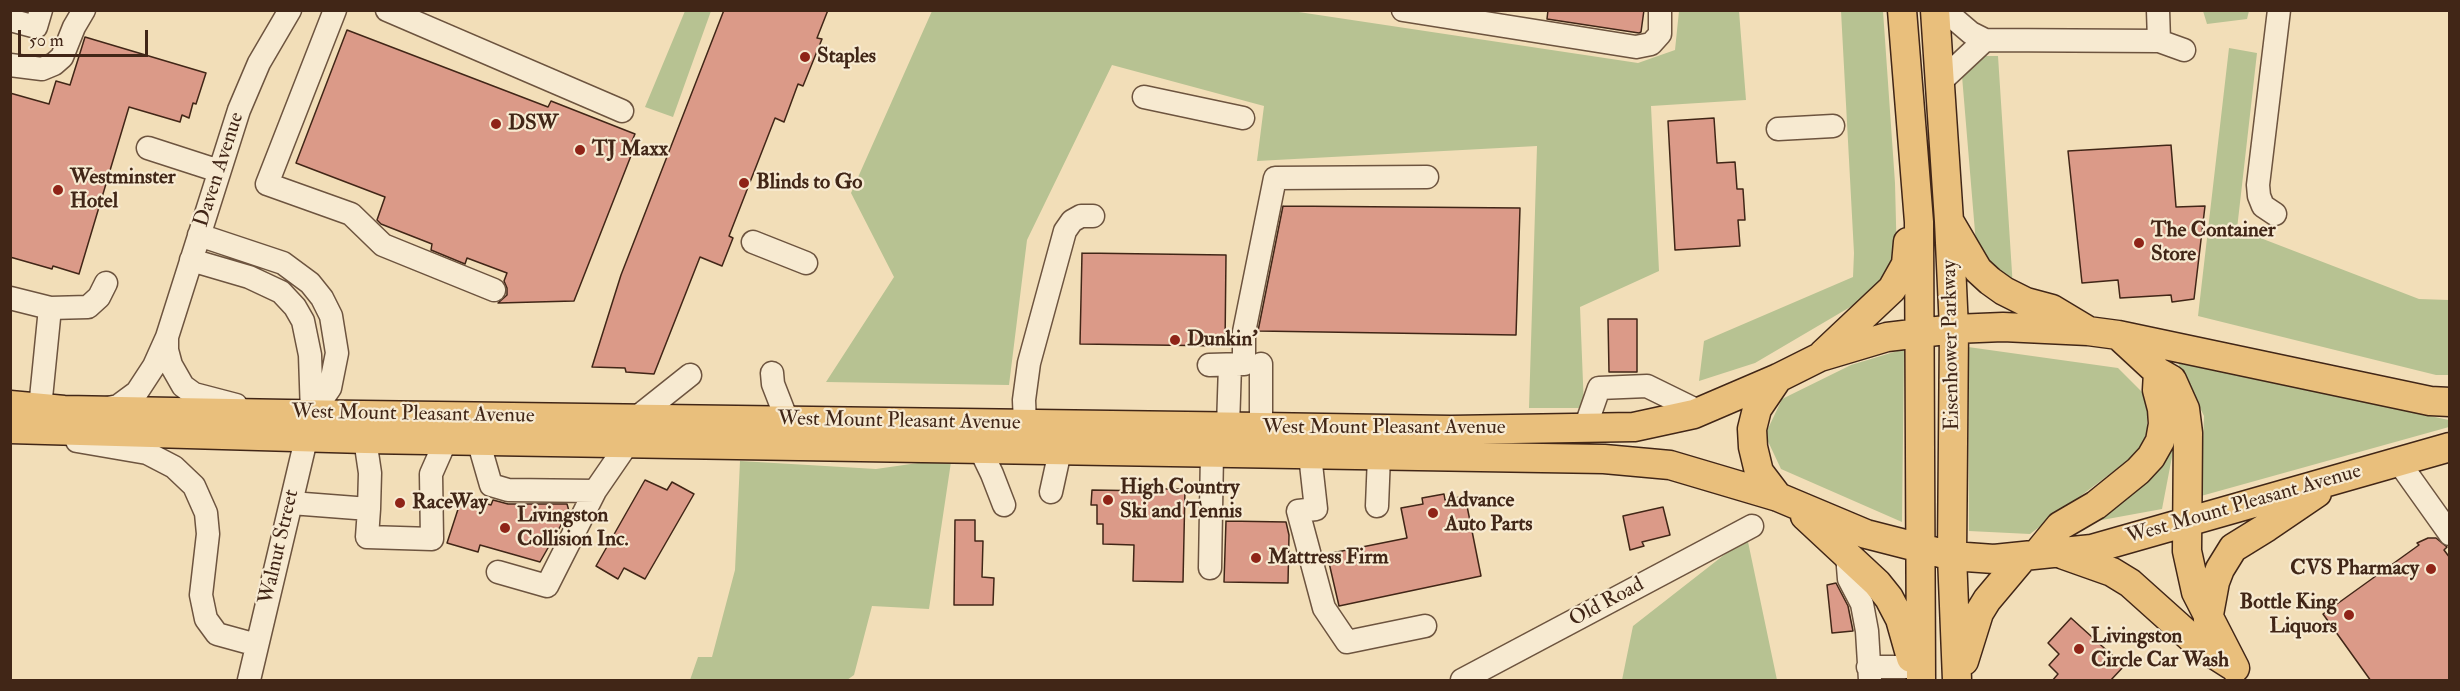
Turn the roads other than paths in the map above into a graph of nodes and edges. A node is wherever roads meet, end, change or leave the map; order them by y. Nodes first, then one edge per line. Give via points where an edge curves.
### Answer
1 (41, 10) edge
2 (84, 10) edge
3 (290, 10) edge
4 (335, 10) edge
5 (387, 10) edge
6 (1403, 10) edge
7 (1660, 10) edge
8 (1902, 10) edge
9 (1935, 10) edge
10 (1944, 10) edge
11 (2158, 10) edge
12 (2278, 10) edge
13 (10, 20) edge
14 (1985, 40) junction
15 (2158, 41) junction
16 (2184, 50) dead end
17 (10, 64) edge
18 (1939, 83) junction
19 (1144, 97) dead end
20 (622, 111) dead end
21 (1243, 117) dead end
22 (1833, 126) dead end
23 (1778, 129) dead end
24 (148, 148) dead end
25 (219, 171) junction
26 (1427, 177) dead end
27 (2275, 214) dead end
28 (1093, 216) dead end
29 (1949, 221) junction
30 (1919, 222) junction
31 (199, 235) junction
32 (753, 242) dead end
33 (191, 260) junction
34 (806, 263) dead end
35 (106, 283) dead end
36 (494, 290) dead end
37 (13, 300) edge
38 (50, 308) junction
39 (1954, 329) junction
40 (2088, 331) junction
41 (1919, 333) junction
42 (2118, 335) junction
43 (167, 337) junction
44 (1820, 357) junction
45 (1261, 364) dead end
46 (2158, 372) junction
47 (772, 373) dead end
48 (690, 375) dead end
49 (1778, 378) junction
50 (2450, 402) edge
51 (10, 405) edge
52 (40, 408) junction
53 (100, 410) junction
54 (1700, 412) junction
55 (787, 420) junction
56 (302, 422) junction
57 (1025, 424) junction
58 (1228, 427) junction
59 (1261, 428) junction
60 (1585, 428) junction
61 (10, 429) edge
62 (632, 431) junction
63 (365, 439) junction
64 (446, 440) junction
65 (478, 440) junction
66 (2450, 447) edge
67 (980, 449) junction
68 (1060, 451) junction
69 (1212, 453) junction
70 (1310, 455) junction
71 (1378, 456) junction
72 (2398, 461) junction
73 (2337, 479) junction
74 (595, 491) junction
75 (1051, 492) dead end
76 (1785, 500) junction
77 (291, 503) junction
78 (1004, 505) dead end
79 (1377, 506) dead end
80 (369, 509) junction
81 (2186, 523) junction
82 (1752, 526) dead end
83 (2450, 534) edge
84 (1920, 549) junction
85 (1847, 554) junction
86 (2039, 554) junction
87 (1952, 556) junction
88 (1210, 568) dead end
89 (498, 572) dead end
90 (2208, 620) junction
91 (1425, 626) dead end
92 (257, 645) junction
93 (1869, 674) edge
94 (2241, 674) edge
95 (1917, 676) edge
96 (249, 681) edge
97 (1462, 681) edge
98 (1958, 681) edge

1 - 13 street via 36,27
2 - 17 street via 62,57 54,64 42,69
3 - 25 street, Daven Avenue via 239,110
4 - 36 street via 267,184 351,214 383,245
5 - 20 street
6 - 7 street via 1636,47 1651,44 1660,34
8 - 30 main road, Eisenhower Parkway
9 - 18 main road, Eisenhower Parkway
10 - 14 street
11 - 15 street
12 - 27 street via 2258,185 2263,206
14 - 15 street
14 - 18 street
15 - 16 street
18 - 29 main road, Eisenhower Parkway
19 - 21 street
22 - 23 street
24 - 25 street
25 - 31 street, Daven Avenue
26 - 58 street via 1275,178 1244,332 1244,364 1220,365
28 - 57 street via 1081,216 1065,231 1029,363
29 - 39 main road, Eisenhower Parkway
29 - 40 main road via 1978,270 1990,281 2026,302 2052,309
30 - 41 main road, Eisenhower Parkway
30 - 44 main road via 1907,243 1906,264 1892,289
31 - 33 street, Daven Avenue
31 - 56 street, Walnut Street via 283,263 310,283 322,298 331,316 337,353 330,388
32 - 34 street
33 - 43 street, Daven Avenue
33 - 56 street, Walnut Street via 266,283 295,306 303,321 310,356
35 - 38 street via 99,297 88,306
37 - 38 street
38 - 52 street
39 - 40 main road
39 - 41 main road
39 - 87 main road, Eisenhower Parkway
40 - 42 main road
41 - 44 main road via 1887,337
41 - 84 main road, Eisenhower Parkway
42 - 46 main road
42 - 50 main road
43 - 53 street, Daven Avenue via 137,392 118,406
43 - 56 street, Daven Avenue via 171,365 183,386 194,394
44 - 49 main road, West Mount Pleasant Avenue
45 - 59 street
46 - 81 main road via 2172,380 2185,409
46 - 86 main road via 2163,424 2151,457 2096,505 2060,526
47 - 55 street
48 - 62 street
49 - 54 main road, West Mount Pleasant Avenue
49 - 76 main road via 1757,409 1753,447 1759,472
51 - 52 main road, West Mount Pleasant Avenue
52 - 53 main road, West Mount Pleasant Avenue
53 - 56 main road, West Mount Pleasant Avenue
54 - 60 main road, West Mount Pleasant Avenue via 1634,427
54 - 60 street via 1647,386 1599,388
55 - 57 main road, West Mount Pleasant Avenue
55 - 62 main road, West Mount Pleasant Avenue
56 - 61 main road, West Mount Pleasant Avenue
56 - 62 main road, West Mount Pleasant Avenue
56 - 63 main road, West Mount Pleasant Avenue
56 - 77 street, Walnut Street
57 - 58 main road, West Mount Pleasant Avenue
58 - 59 main road, West Mount Pleasant Avenue
59 - 60 main road, West Mount Pleasant Avenue
61 - 92 street via 147,453 174,467 194,486 206,513 208,534 201,595 206,619 217,634
62 - 65 main road, West Mount Pleasant Avenue
62 - 67 main road, West Mount Pleasant Avenue
62 - 74 street
63 - 64 main road, West Mount Pleasant Avenue
63 - 80 street via 370,473
64 - 65 main road, West Mount Pleasant Avenue
64 - 80 street via 431,474 432,539 367,537
65 - 74 street via 491,485 508,490
66 - 72 main road, West Mount Pleasant Avenue
67 - 68 main road, West Mount Pleasant Avenue
67 - 78 street
68 - 69 main road, West Mount Pleasant Avenue
68 - 75 street
69 - 70 main road, West Mount Pleasant Avenue
69 - 88 street
70 - 71 main road, West Mount Pleasant Avenue
70 - 91 street via 1316,510 1298,511 1324,608 1347,642
71 - 76 main road, West Mount Pleasant Avenue via 1604,459 1670,465
71 - 79 street
72 - 73 main road, West Mount Pleasant Avenue
72 - 83 street
73 - 81 main road, West Mount Pleasant Avenue
73 - 90 main road via 2233,548 2214,582
74 - 89 street via 547,586
76 - 84 main road, West Mount Pleasant Avenue via 1866,534
76 - 85 main road
77 - 80 street
77 - 92 street, Walnut Street
81 - 86 main road, West Mount Pleasant Avenue via 2092,549
81 - 90 main road via 2191,572
82 - 97 street, Old Road
84 - 87 main road, West Mount Pleasant Avenue
84 - 95 main road, Eisenhower Parkway
85 - 93 street via 1849,579 1862,604 1867,631
85 - 95 main road via 1889,598 1900,618
86 - 87 main road, West Mount Pleasant Avenue via 1994,559
86 - 94 main road via 2102,568 2130,583 2199,644
86 - 98 main road via 1987,600 1971,632
87 - 98 main road, Eisenhower Parkway
90 - 94 main road
92 - 96 street, Walnut Street
93 - 95 street

